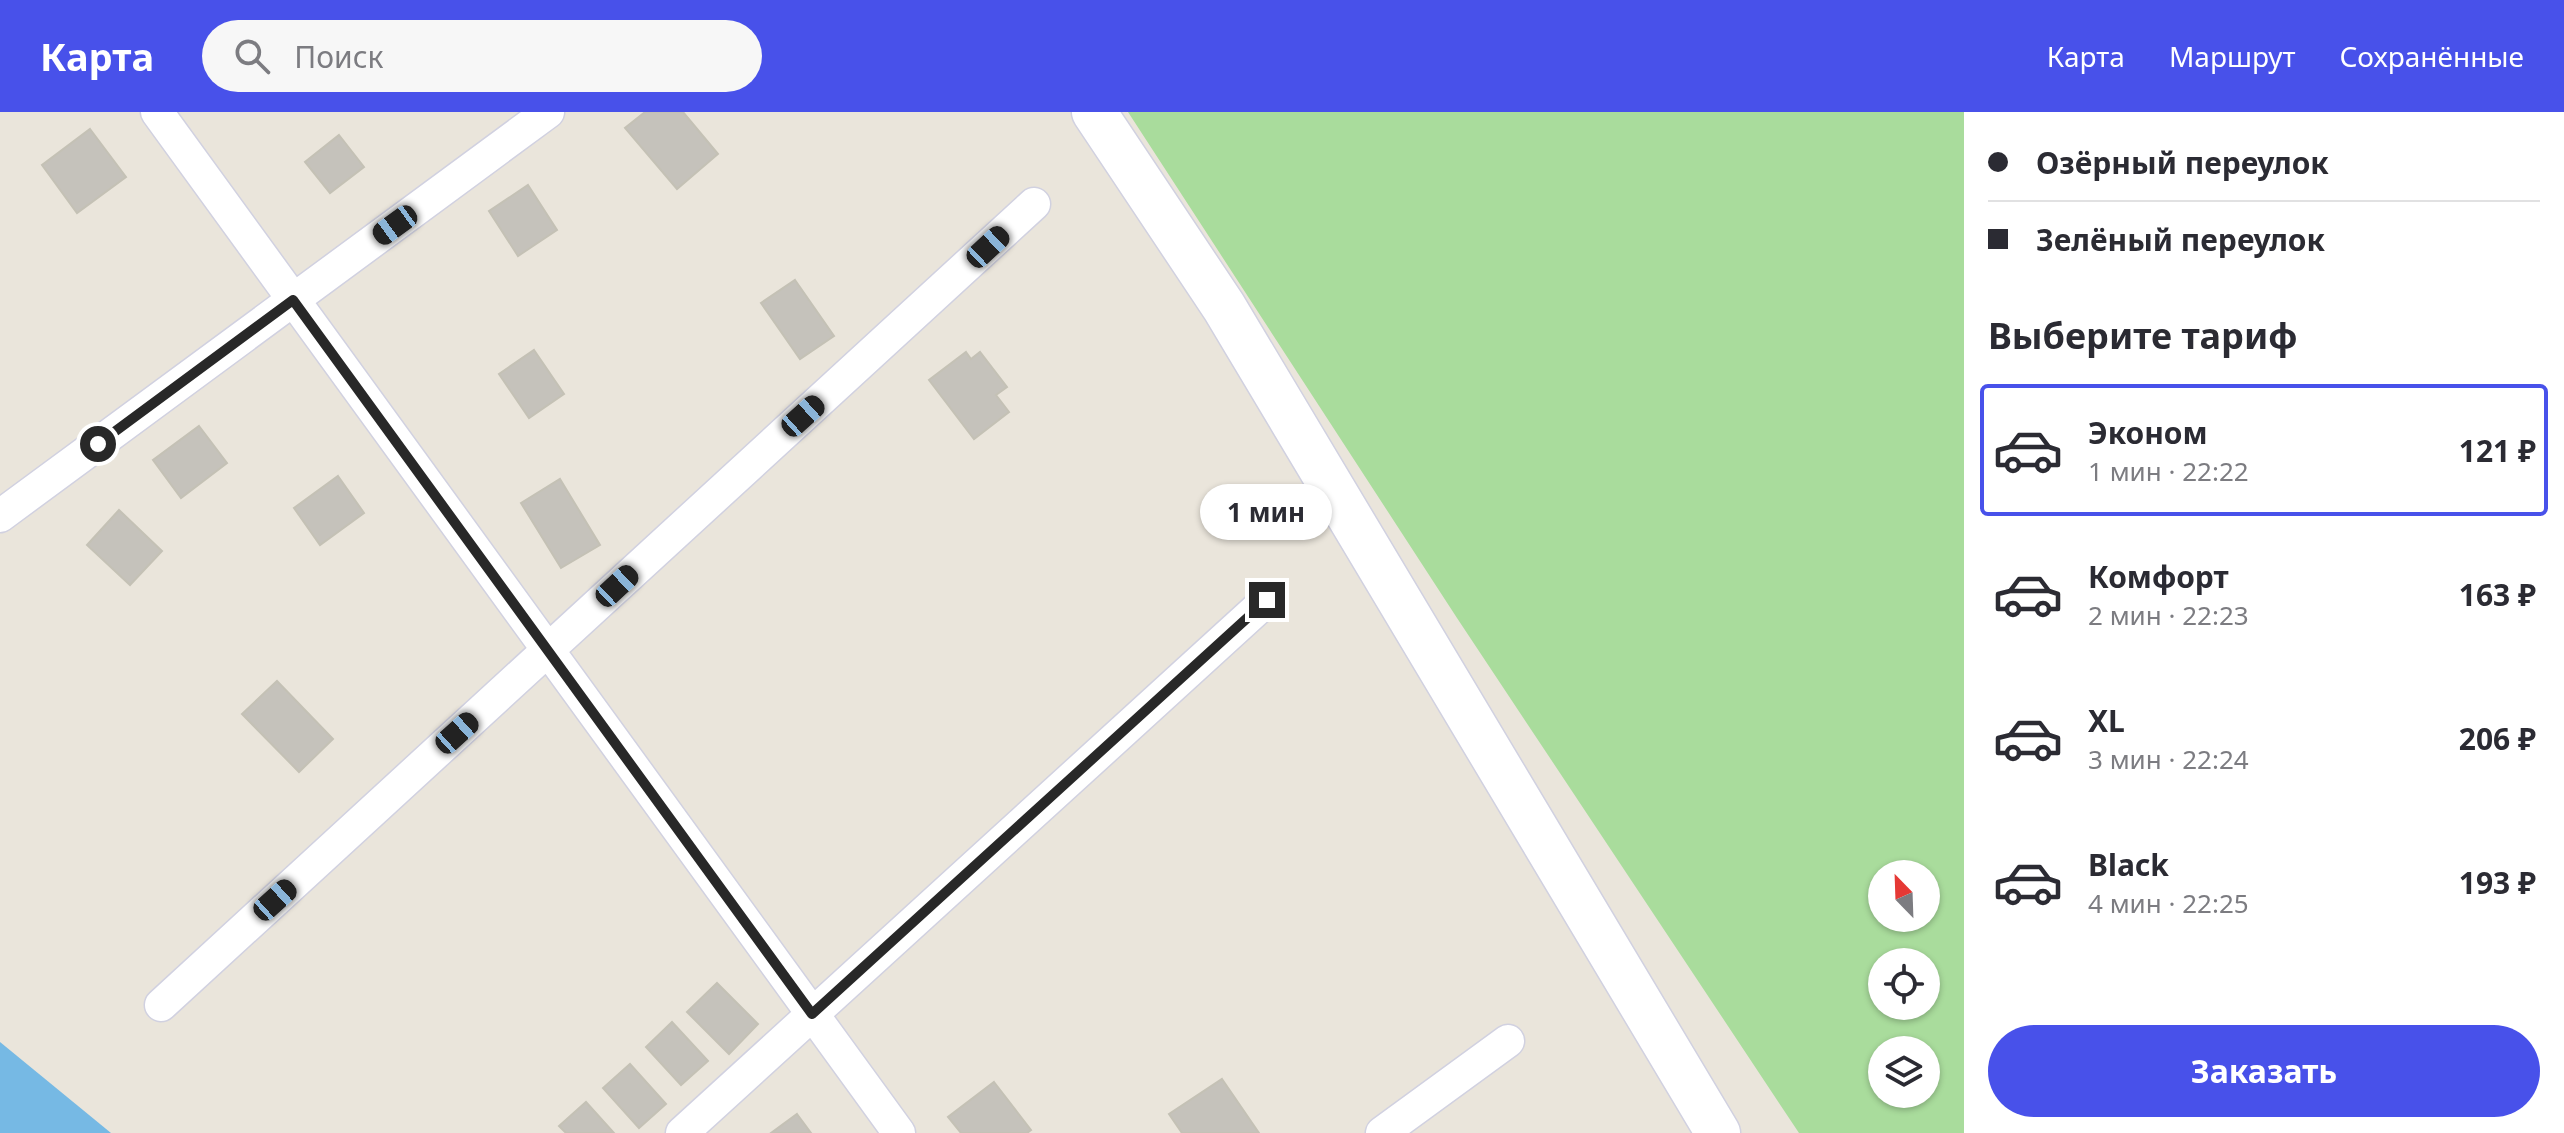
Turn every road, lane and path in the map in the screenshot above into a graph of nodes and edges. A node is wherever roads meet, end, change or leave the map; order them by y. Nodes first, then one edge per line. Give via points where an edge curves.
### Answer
1 (157, 112) edge
2 (548, 112) edge
3 (1094, 112) edge
4 (1034, 204) dead end
5 (293, 300) junction
6 (0, 516) edge
7 (1267, 600) dead end
8 (548, 650) junction
9 (161, 1005) dead end
10 (812, 1014) junction
11 (1508, 1041) dead end
12 (682, 1133) edge
13 (899, 1133) edge
14 (1382, 1133) edge
15 (1718, 1133) edge

1 - 5 street
2 - 5 street
3 - 15 main road via 1232,321
4 - 8 street
5 - 6 street
5 - 8 street
7 - 10 street
8 - 9 street
8 - 10 street
10 - 12 street
10 - 13 street
11 - 14 street

